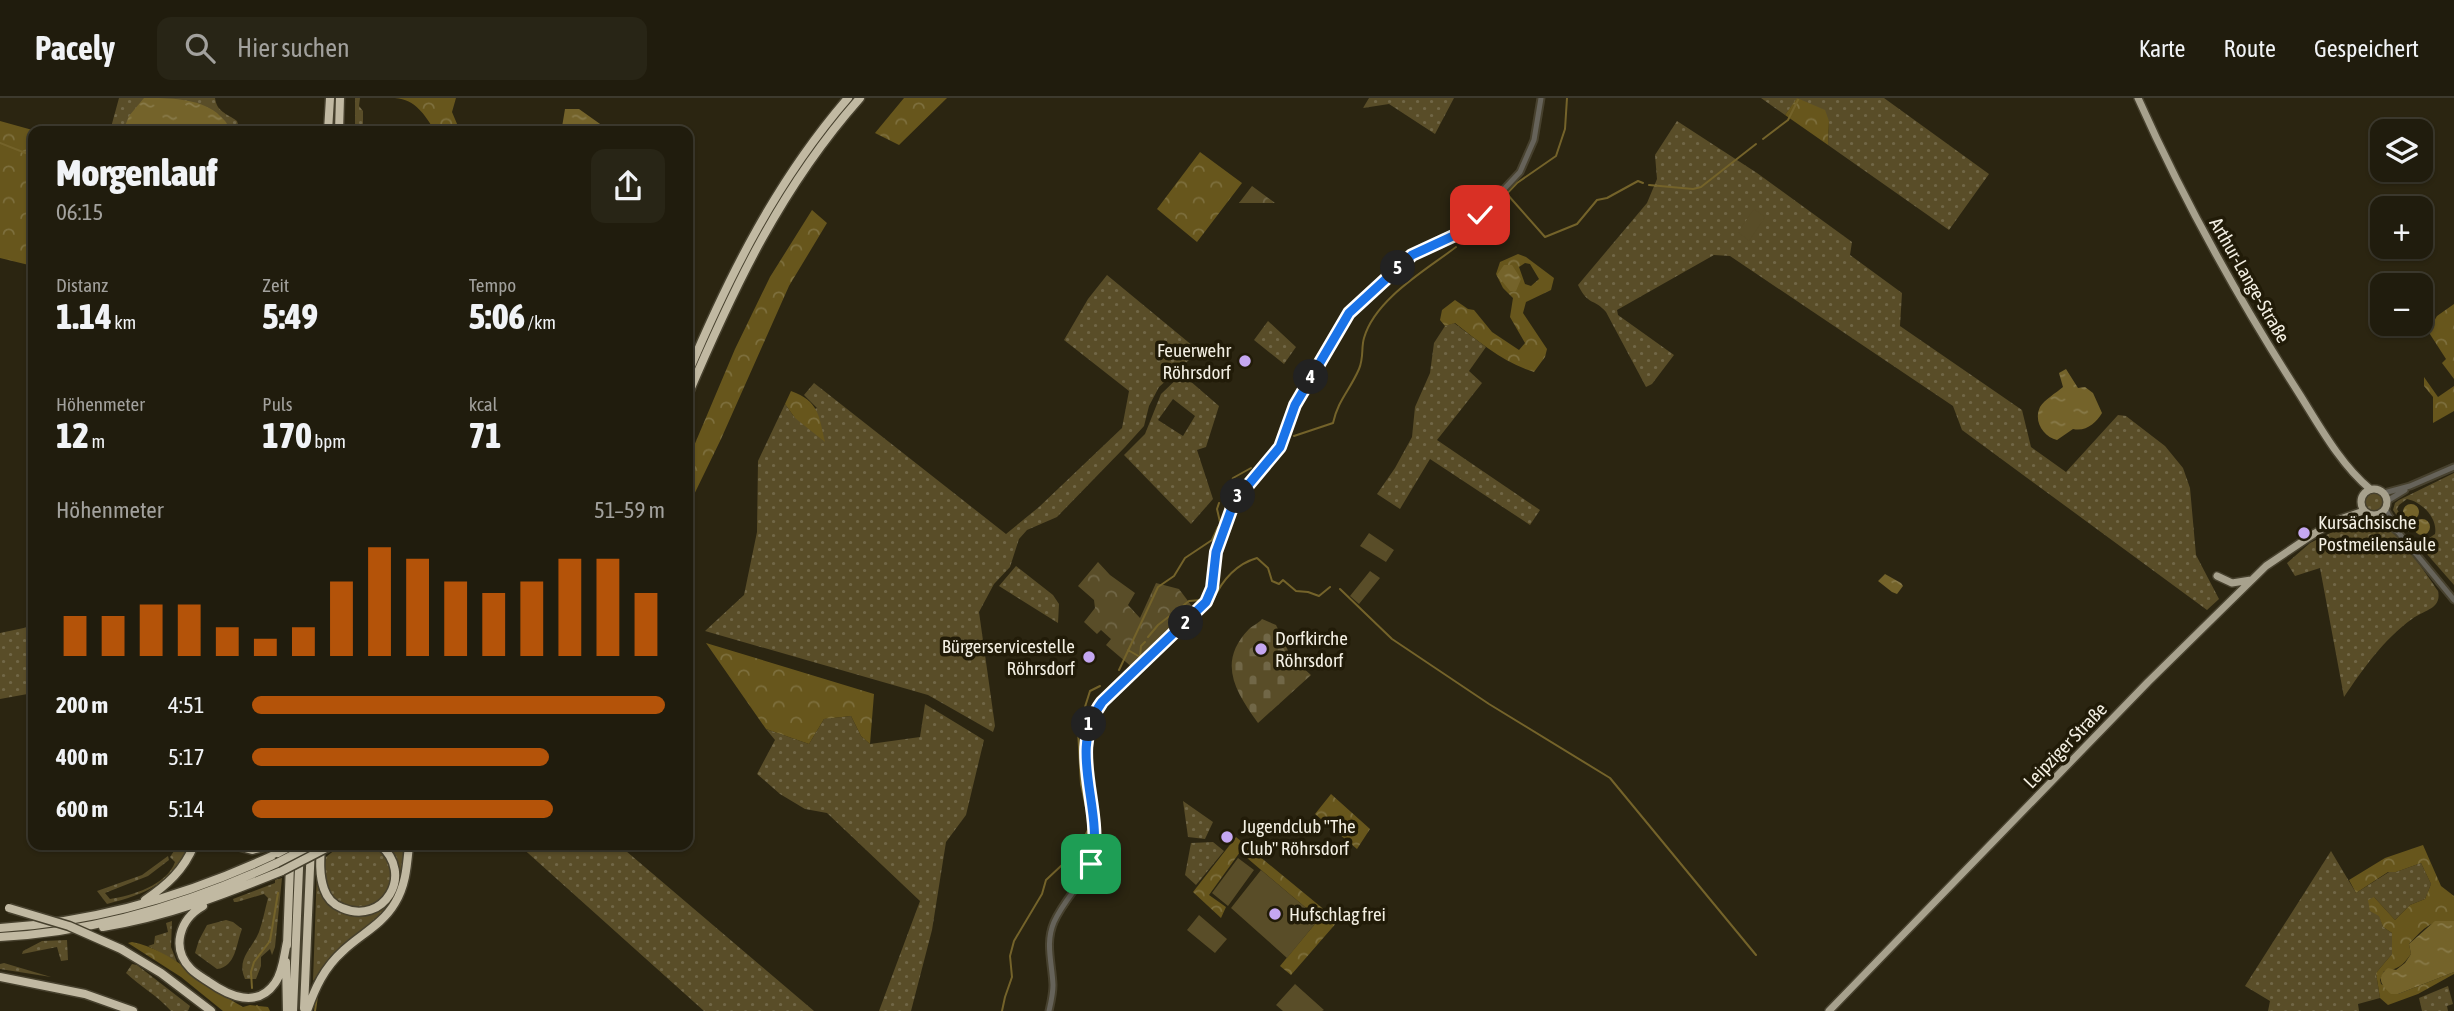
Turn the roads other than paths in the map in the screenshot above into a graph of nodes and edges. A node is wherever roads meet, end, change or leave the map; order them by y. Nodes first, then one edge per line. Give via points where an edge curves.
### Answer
1 (330, 98) edge
2 (340, 98) edge
3 (848, 98) edge
4 (860, 98) edge
5 (1541, 98) edge
6 (2138, 98) edge
7 (328, 126) edge
8 (339, 126) edge
9 (693, 362) edge
10 (693, 384) edge
11 (2454, 467) edge
12 (2410, 486) junction
13 (2367, 491) junction
14 (2384, 493) junction
15 (2386, 505) junction
16 (2362, 508) junction
17 (2378, 515) junction
18 (2398, 532) junction
19 (2217, 576) dead end
20 (2252, 580) junction
21 (2454, 600) edge
22 (192, 850) edge
23 (283, 850) edge
24 (292, 850) edge
25 (300, 850) edge
26 (304, 850) edge
27 (311, 850) edge
28 (320, 850) edge
29 (321, 850) edge
30 (384, 850) edge
31 (409, 850) edge
32 (279, 867) junction
33 (214, 899) junction
34 (136, 905) junction
35 (4, 907) edge
36 (0, 928) edge
37 (44, 933) junction
38 (0, 937) edge
39 (287, 942) junction
40 (0, 976) edge
41 (133, 1011) edge
42 (211, 1011) edge
43 (287, 1011) edge
44 (293, 1011) edge
45 (306, 1011) edge
46 (1049, 1011) edge
47 (1829, 1011) edge

1 - 7 highway
2 - 8 highway
3 - 9 highway via 809,146 760,221
4 - 10 highway via 816,151 767,226
5 - 46 street via 1535,140 1520,172 1466,230 1412,255 1349,313 1295,405 1280,447 1234,502 1216,552 1206,602 1094,713 1086,764 1093,857 1051,932
6 - 13 main road, Arthur-Lange-Straße via 2223,269 2279,363
11 - 12 street
12 - 14 street
12 - 15 street
13 - 14 main road
13 - 16 main road
14 - 15 main road
15 - 17 main road
15 - 18 street
16 - 17 main road
16 - 20 main road, Leipziger Straße via 2294,546
17 - 18 street
18 - 21 street
19 - 20 main road via 2232,583
20 - 47 main road, Leipziger Straße
22 - 34 highway via 173,879
23 - 34 highway, bridge via 215,880
24 - 39 highway
25 - 44 highway
26 - 32 highway, bridge
27 - 45 highway
28 - 32 highway, bridge
29 - 30 highway via 324,892 333,903 366,912 389,896 396,880 394,863
31 - 45 highway via 397,902 379,924 334,960
32 - 33 highway
32 - 37 highway via 151,911
33 - 37 highway via 139,921
33 - 39 highway via 187,918 181,928 180,949 191,969 227,994 252,998 269,990 279,975
34 - 36 highway via 76,919
35 - 42 highway, bridge via 69,926 121,949
37 - 38 highway
39 - 43 highway
40 - 41 highway via 85,994

